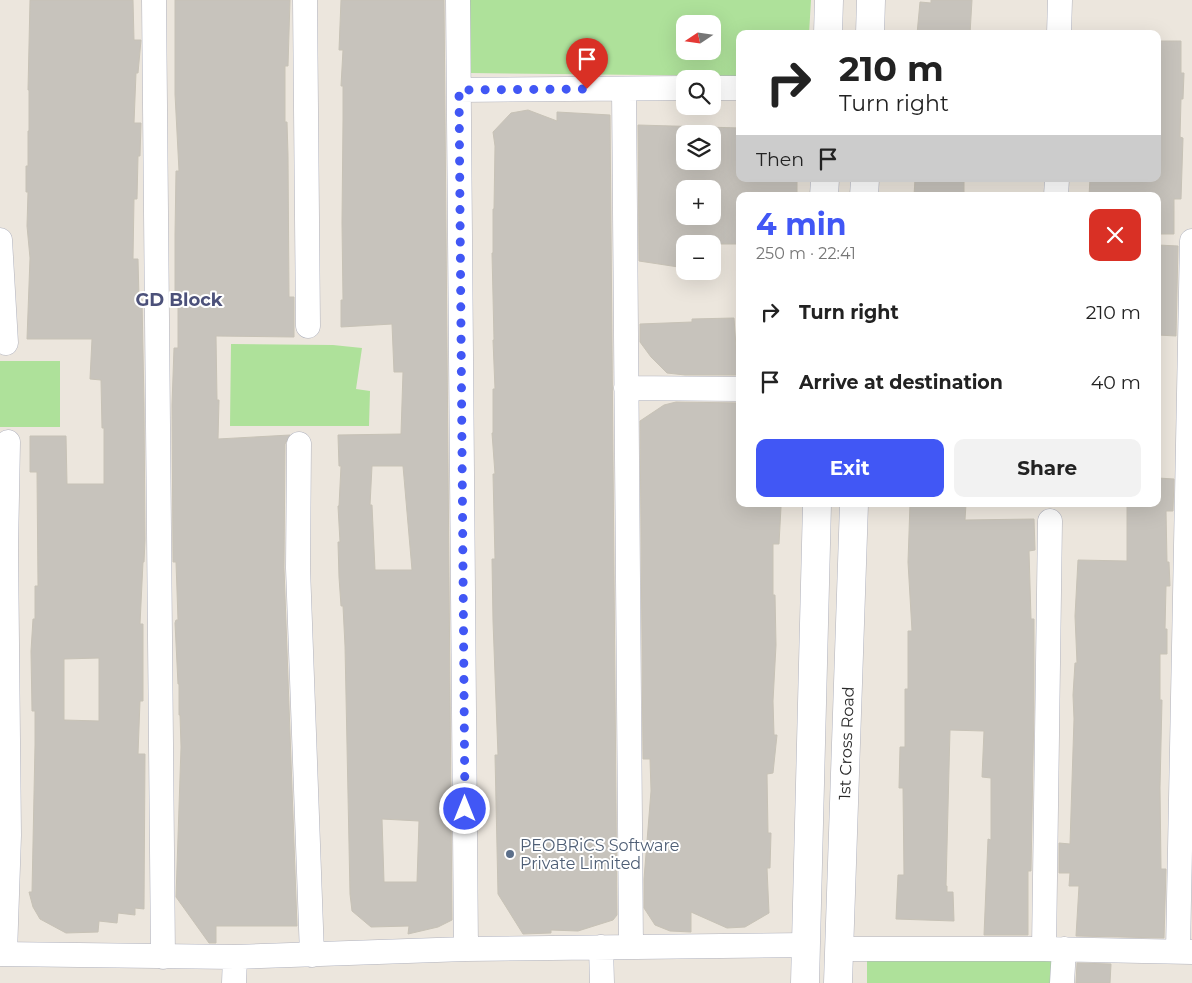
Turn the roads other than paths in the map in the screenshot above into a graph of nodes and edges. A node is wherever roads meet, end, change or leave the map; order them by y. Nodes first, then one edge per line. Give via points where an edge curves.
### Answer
1 (154, 0) edge
2 (305, 0) edge
3 (458, 0) edge
4 (829, 0) edge
5 (871, 0) edge
6 (1060, 0) edge
7 (828, 30) edge
8 (870, 30) edge
9 (1059, 30) edge
10 (676, 88) edge
11 (721, 88) edge
12 (736, 88) edge
13 (624, 89) junction
14 (459, 90) junction
15 (0, 240) edge
16 (1192, 241) edge
17 (308, 326) dead end
18 (6, 343) dead end
19 (626, 388) junction
20 (736, 389) edge
21 (8, 442) dead end
22 (299, 444) dead end
23 (817, 507) edge
24 (854, 507) edge
25 (1050, 521) dead end
26 (843, 818) junction
27 (809, 819) junction
28 (806, 945) junction
29 (602, 947) junction
30 (631, 947) junction
31 (466, 949) junction
32 (838, 949) junction
33 (1054, 949) junction
34 (1185, 952) edge
35 (3, 954) edge
36 (312, 955) junction
37 (163, 957) junction
38 (235, 957) junction
39 (234, 983) edge
40 (602, 983) edge
41 (805, 983) edge
42 (838, 983) edge
43 (1062, 983) edge

1 - 37 street
2 - 17 street
3 - 14 street
4 - 7 street
5 - 8 street
6 - 9 street
10 - 13 street
11 - 12 street
13 - 14 street
13 - 19 street
14 - 31 street
15 - 18 street
16 - 34 street
19 - 20 street
19 - 30 street
21 - 35 street via 9,835
22 - 36 street via 298,568
23 - 27 street, 1st Cross Road
24 - 26 street, 1st Cross Road
25 - 33 street
26 - 27 street
26 - 32 street, 1st Cross Road
27 - 28 street, 1st Cross Road
28 - 30 street
28 - 41 street, 1st Cross Road
29 - 30 street
29 - 31 street
29 - 40 street
31 - 36 street
32 - 33 street
32 - 42 street, 1st Cross Road
33 - 34 street
33 - 43 street
35 - 37 street
36 - 38 street
37 - 38 street
38 - 39 street

